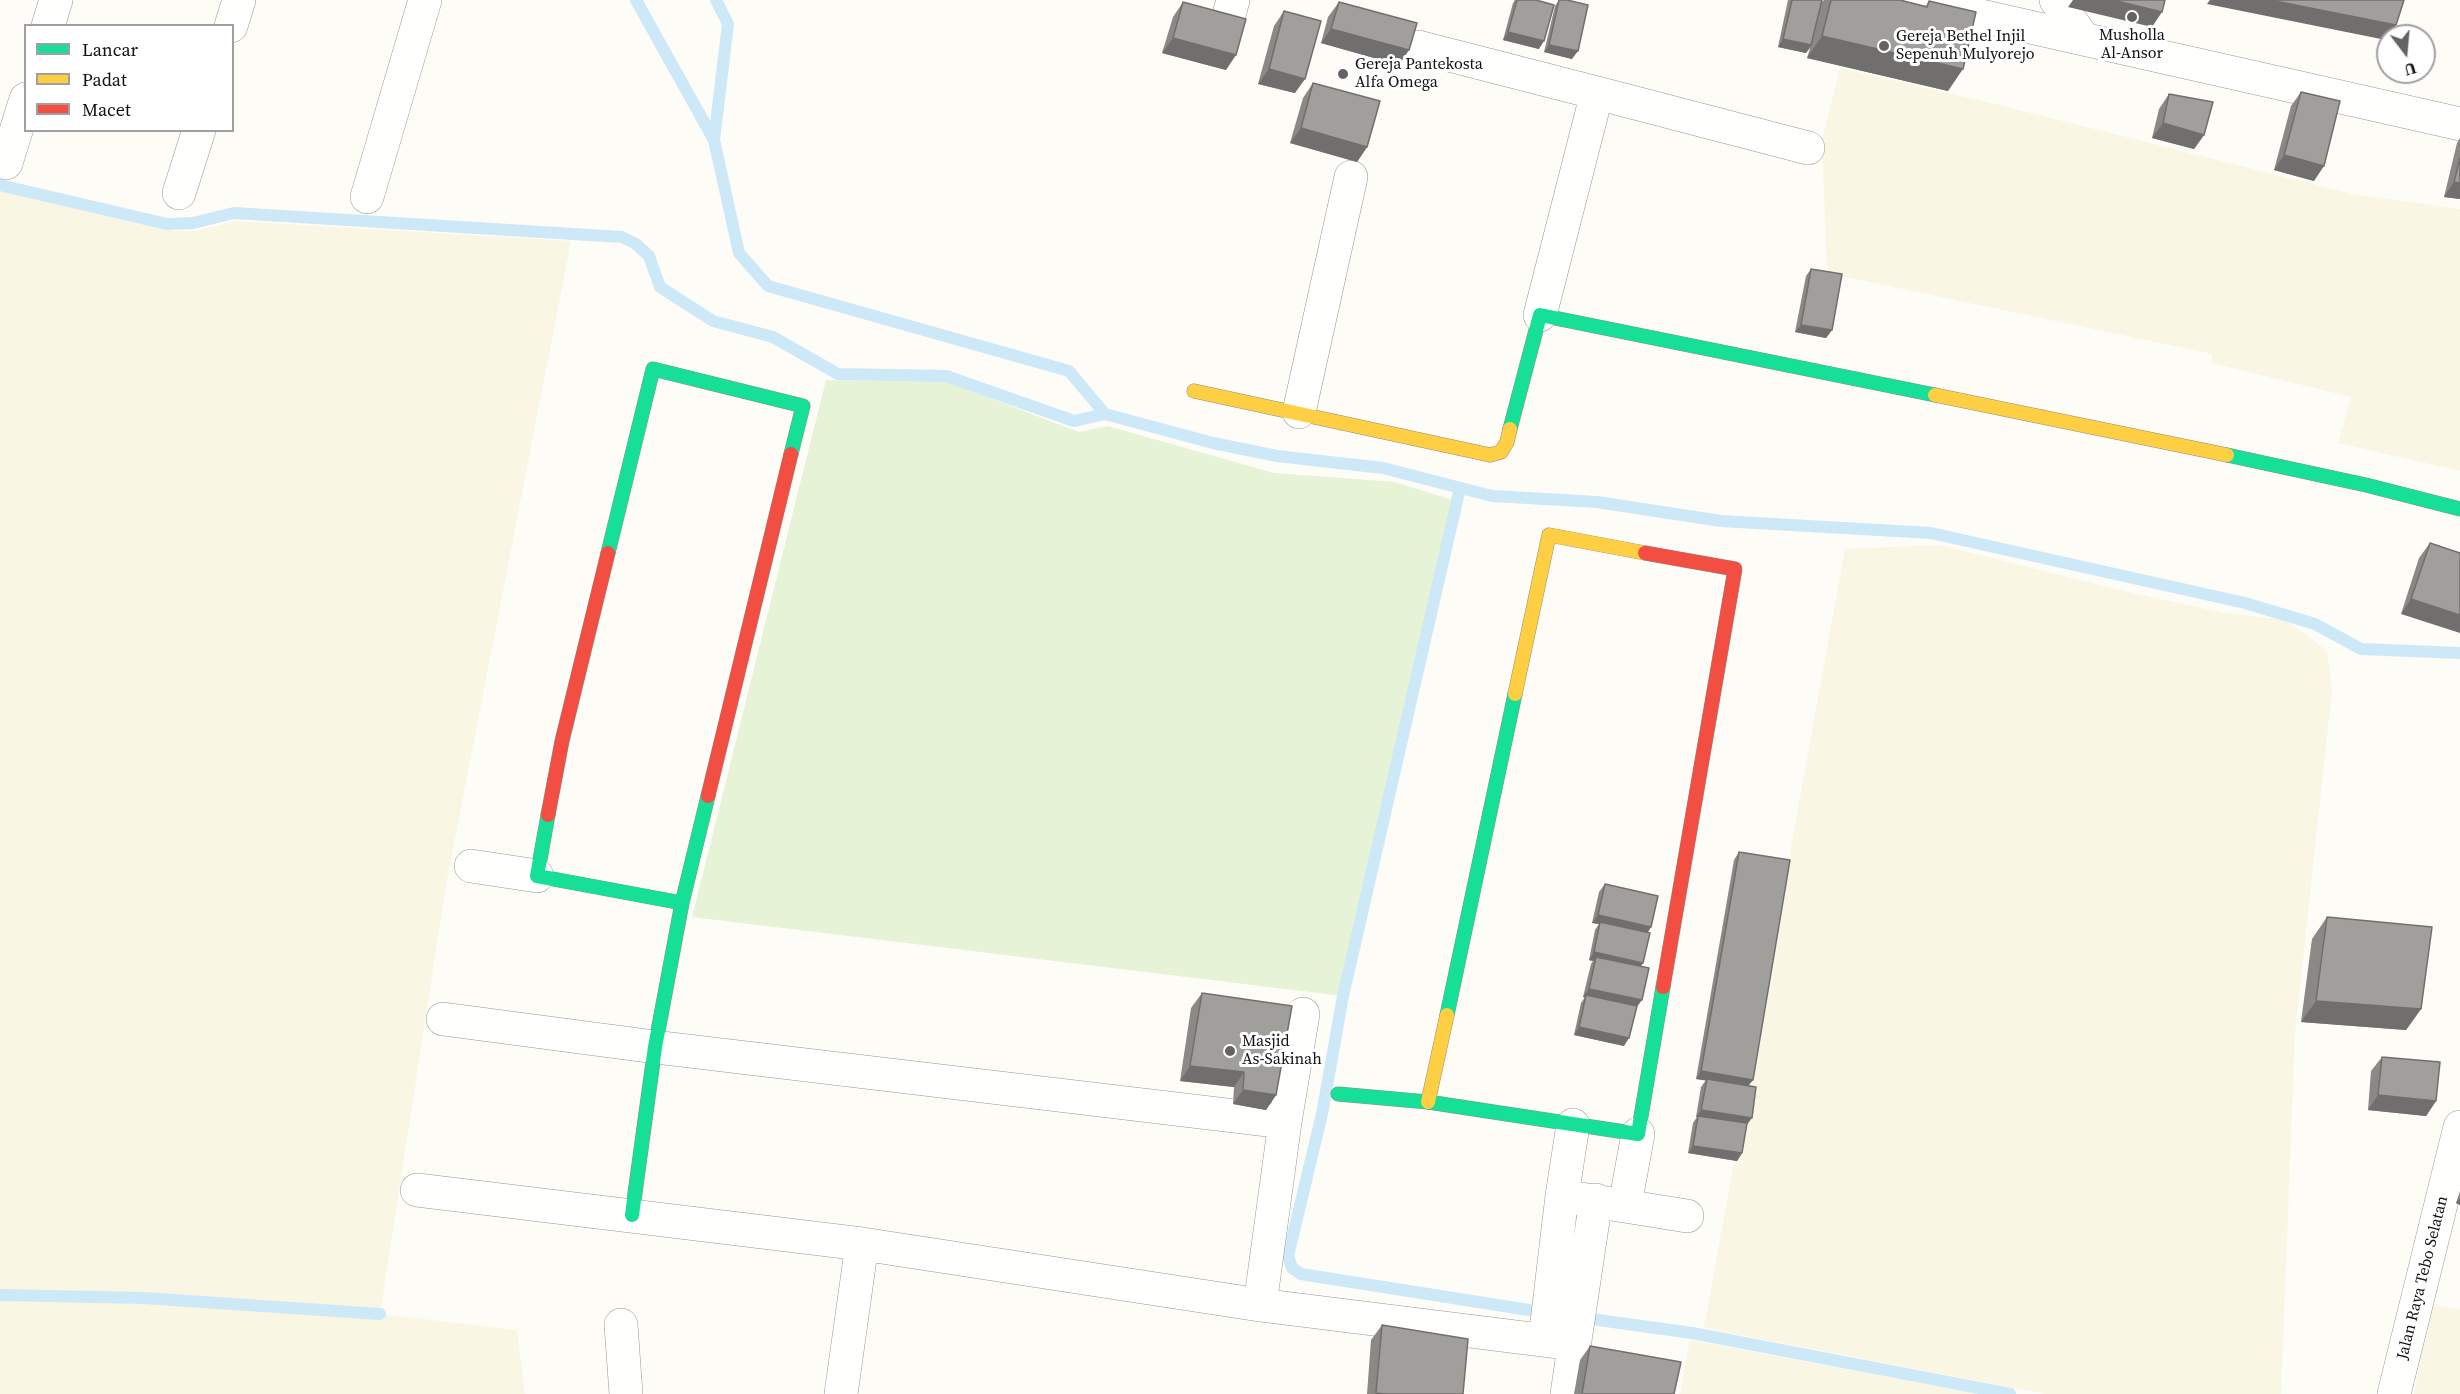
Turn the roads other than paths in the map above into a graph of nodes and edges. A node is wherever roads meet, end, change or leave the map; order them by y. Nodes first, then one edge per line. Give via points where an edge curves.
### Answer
1 (56, 0) edge
2 (239, 0) edge
3 (425, 0) edge
4 (1910, 0) edge
5 (2056, 0) edge
6 (49, 24) edge
7 (232, 24) edge
8 (2083, 38) junction
9 (1418, 47) edge
10 (1598, 93) junction
11 (24, 105) edge
12 (2460, 124) edge
13 (198, 132) edge
14 (1808, 148) dead end
15 (6, 163) dead end
16 (1350, 177) dead end
17 (179, 194) dead end
18 (367, 197) dead end
19 (1540, 315) junction
20 (1194, 391) dead end
21 (1299, 412) junction
22 (2460, 509) edge
23 (471, 866) dead end
24 (537, 876) junction
25 (681, 903) junction
26 (1303, 1014) dead end
27 (442, 1019) dead end
28 (655, 1047) junction
29 (1338, 1094) dead end
30 (1428, 1102) junction
31 (1285, 1122) junction
32 (1573, 1125) junction
33 (2460, 1127) edge
34 (1638, 1134) junction
35 (417, 1190) dead end
36 (1562, 1196) junction
37 (1611, 1203) junction
38 (632, 1215) junction
39 (1687, 1216) dead end
40 (862, 1244) junction
41 (1260, 1305) junction
42 (621, 1325) dead end
43 (1559, 1342) junction
44 (626, 1394) edge
45 (841, 1394) edge
46 (1567, 1394) edge
47 (2394, 1394) edge

1 - 6 street
2 - 7 street
3 - 18 street
4 - 8 street
5 - 8 street
8 - 12 street
9 - 10 street
10 - 14 street
10 - 19 street
11 - 15 street
13 - 17 street
16 - 21 street
19 - 21 street via 1507,442 1501,452 1490,455
19 - 22 street via 2194,447
20 - 21 street
23 - 24 street
24 - 25 street
24 - 25 street via 562,741 653,369 803,406
25 - 28 street
26 - 31 street
27 - 28 street
28 - 31 street
28 - 38 street
29 - 30 street
30 - 32 street
30 - 34 street via 1549,535 1735,569
31 - 41 street
32 - 34 street
32 - 36 street
33 - 47 street, Jalan Raya Tebo Selatan
34 - 37 street
35 - 38 street
36 - 37 street
36 - 43 street
37 - 39 street
37 - 43 street
38 - 40 street
40 - 41 street
40 - 45 street
41 - 43 street
42 - 44 street
43 - 46 street

